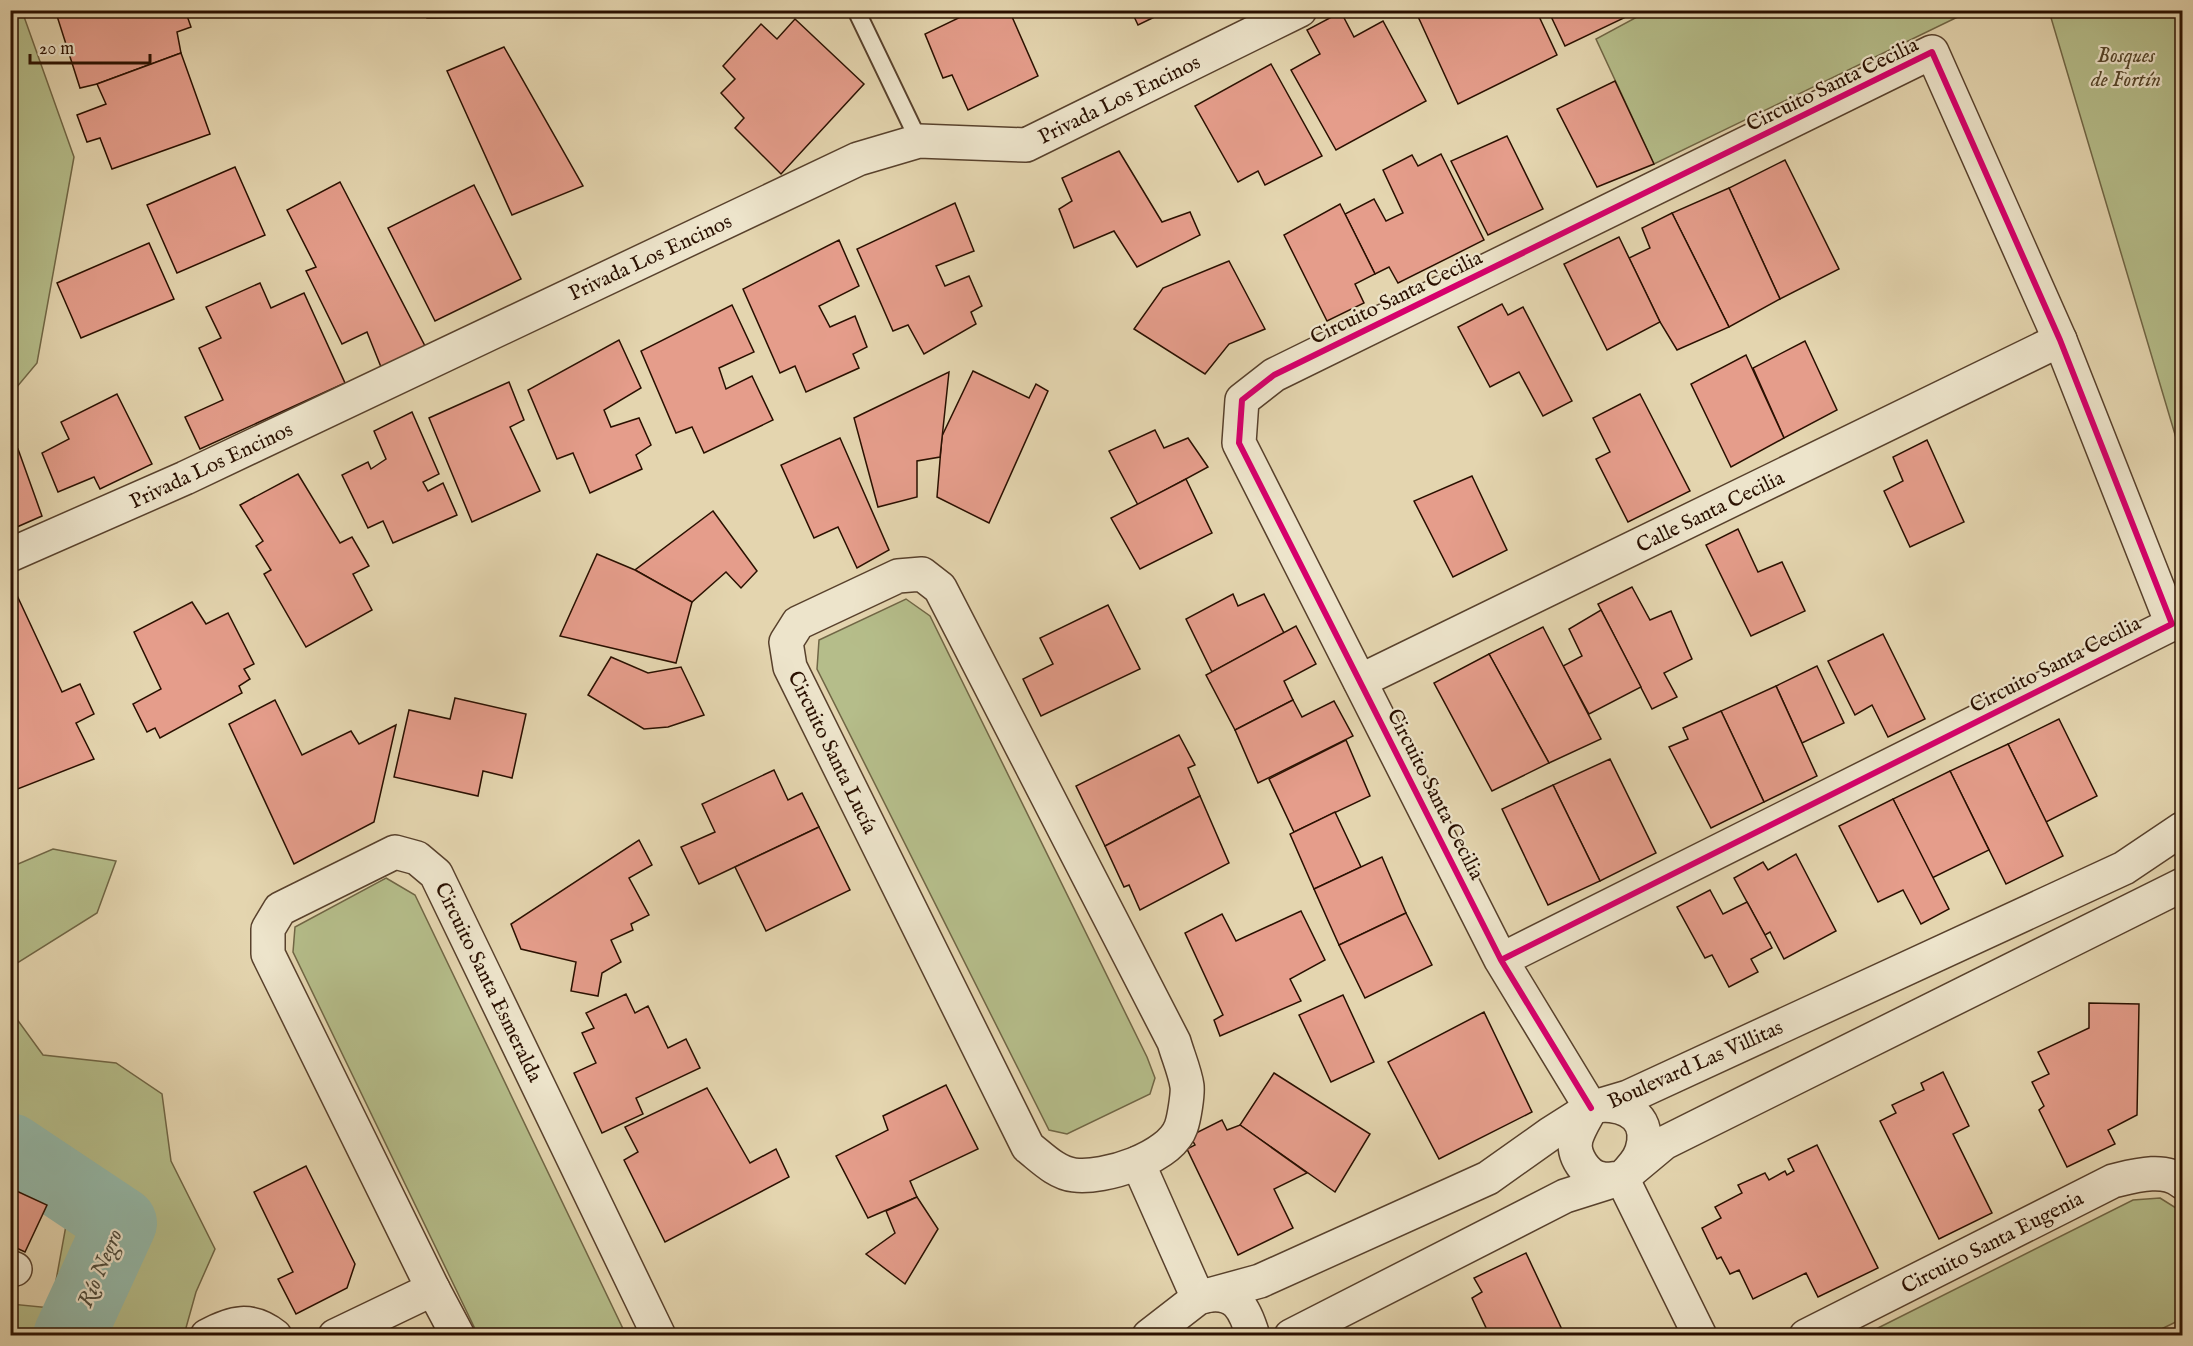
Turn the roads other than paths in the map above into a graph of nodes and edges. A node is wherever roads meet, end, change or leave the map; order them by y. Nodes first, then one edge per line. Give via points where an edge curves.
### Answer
1 (856, 10) edge
2 (1300, 10) edge
3 (919, 141) junction
4 (2060, 340) junction
5 (10, 555) edge
6 (1360, 681) junction
7 (2182, 829) edge
8 (2182, 885) edge
9 (1501, 960) junction
10 (1591, 1108) junction
11 (1138, 1163) junction
12 (1622, 1178) junction
13 (2182, 1182) edge
14 (433, 1289) junction
15 (1198, 1298) junction
16 (207, 1335) edge
17 (275, 1335) edge
18 (335, 1335) edge
19 (458, 1335) edge
20 (659, 1335) edge
21 (1149, 1335) edge
22 (1179, 1335) edge
23 (1253, 1335) edge
24 (1291, 1335) edge
25 (1700, 1335) edge
26 (1806, 1335) edge

1 - 3 lane
2 - 3 street, Privada Los Encinos via 1026,145
3 - 5 street, Privada Los Encinos via 858,159 185,478
4 - 6 street, Calle Santa Cecilia
4 - 6 street, Circuito Santa Cecilia via 1932,52 1274,375 1242,400 1239,443
4 - 9 street, Circuito Santa Cecilia via 2172,624
6 - 9 street, Circuito Santa Cecilia
7 - 10 street, Boulevard Las Villitas via 2113,873 1628,1097
8 - 12 street via 1664,1143
9 - 10 street, Circuito Santa Cecilia
10 - 12 street via 1575,1140 1579,1159 1589,1173 1601,1179
10 - 12 street via 1613,1105 1639,1118 1643,1128 1642,1151
10 - 15 street, Boulevard Las Villitas via 1488,1178 1260,1281
11 - 11 street, Circuito Santa Lucía via 1166,1148 1181,1128 1188,1088 1174,1042 940,588 922,574 898,576 798,623 786,642 790,667 1028,1147 1052,1167 1072,1175 1104,1173
11 - 15 street
12 - 24 street via 1565,1196
12 - 25 street
13 - 26 street, Circuito Santa Eugenia via 2175,1176 2144,1174 2113,1181
14 - 18 street
14 - 19 street, Circuito Santa Esmeralda
14 - 20 street, Circuito Santa Esmeralda via 268,954 268,929 280,909 395,852 417,858 436,874
15 - 21 street, Boulevard Las Villitas
15 - 22 street via 1186,1310
15 - 23 street via 1212,1294 1238,1301
16 - 17 street via 224,1326 243,1323 262,1326

